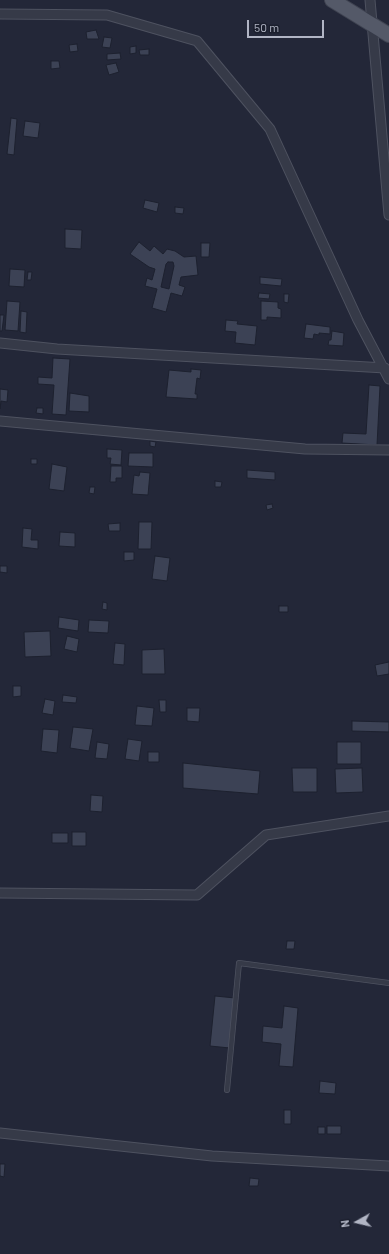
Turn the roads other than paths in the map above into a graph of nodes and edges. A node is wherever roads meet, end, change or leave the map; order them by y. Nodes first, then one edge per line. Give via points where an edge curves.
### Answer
1 (332, 0) edge
2 (370, 0) edge
3 (0, 14) edge
4 (372, 26) junction
5 (389, 35) edge
6 (389, 215) edge
7 (0, 343) edge
8 (385, 368) junction
9 (389, 379) edge
10 (0, 421) edge
11 (389, 450) edge
12 (389, 816) edge
13 (0, 893) edge
14 (389, 983) edge
15 (227, 1090) dead end
16 (0, 1133) edge
17 (389, 1166) edge

1 - 4 main road
2 - 4 street
3 - 8 street via 107,15 197,41 270,129 358,320
4 - 5 main road
4 - 6 street
7 - 8 street
8 - 9 street
10 - 11 street via 305,449
12 - 13 street via 266,835 197,895
14 - 15 lane via 239,963
16 - 17 street via 212,1156

